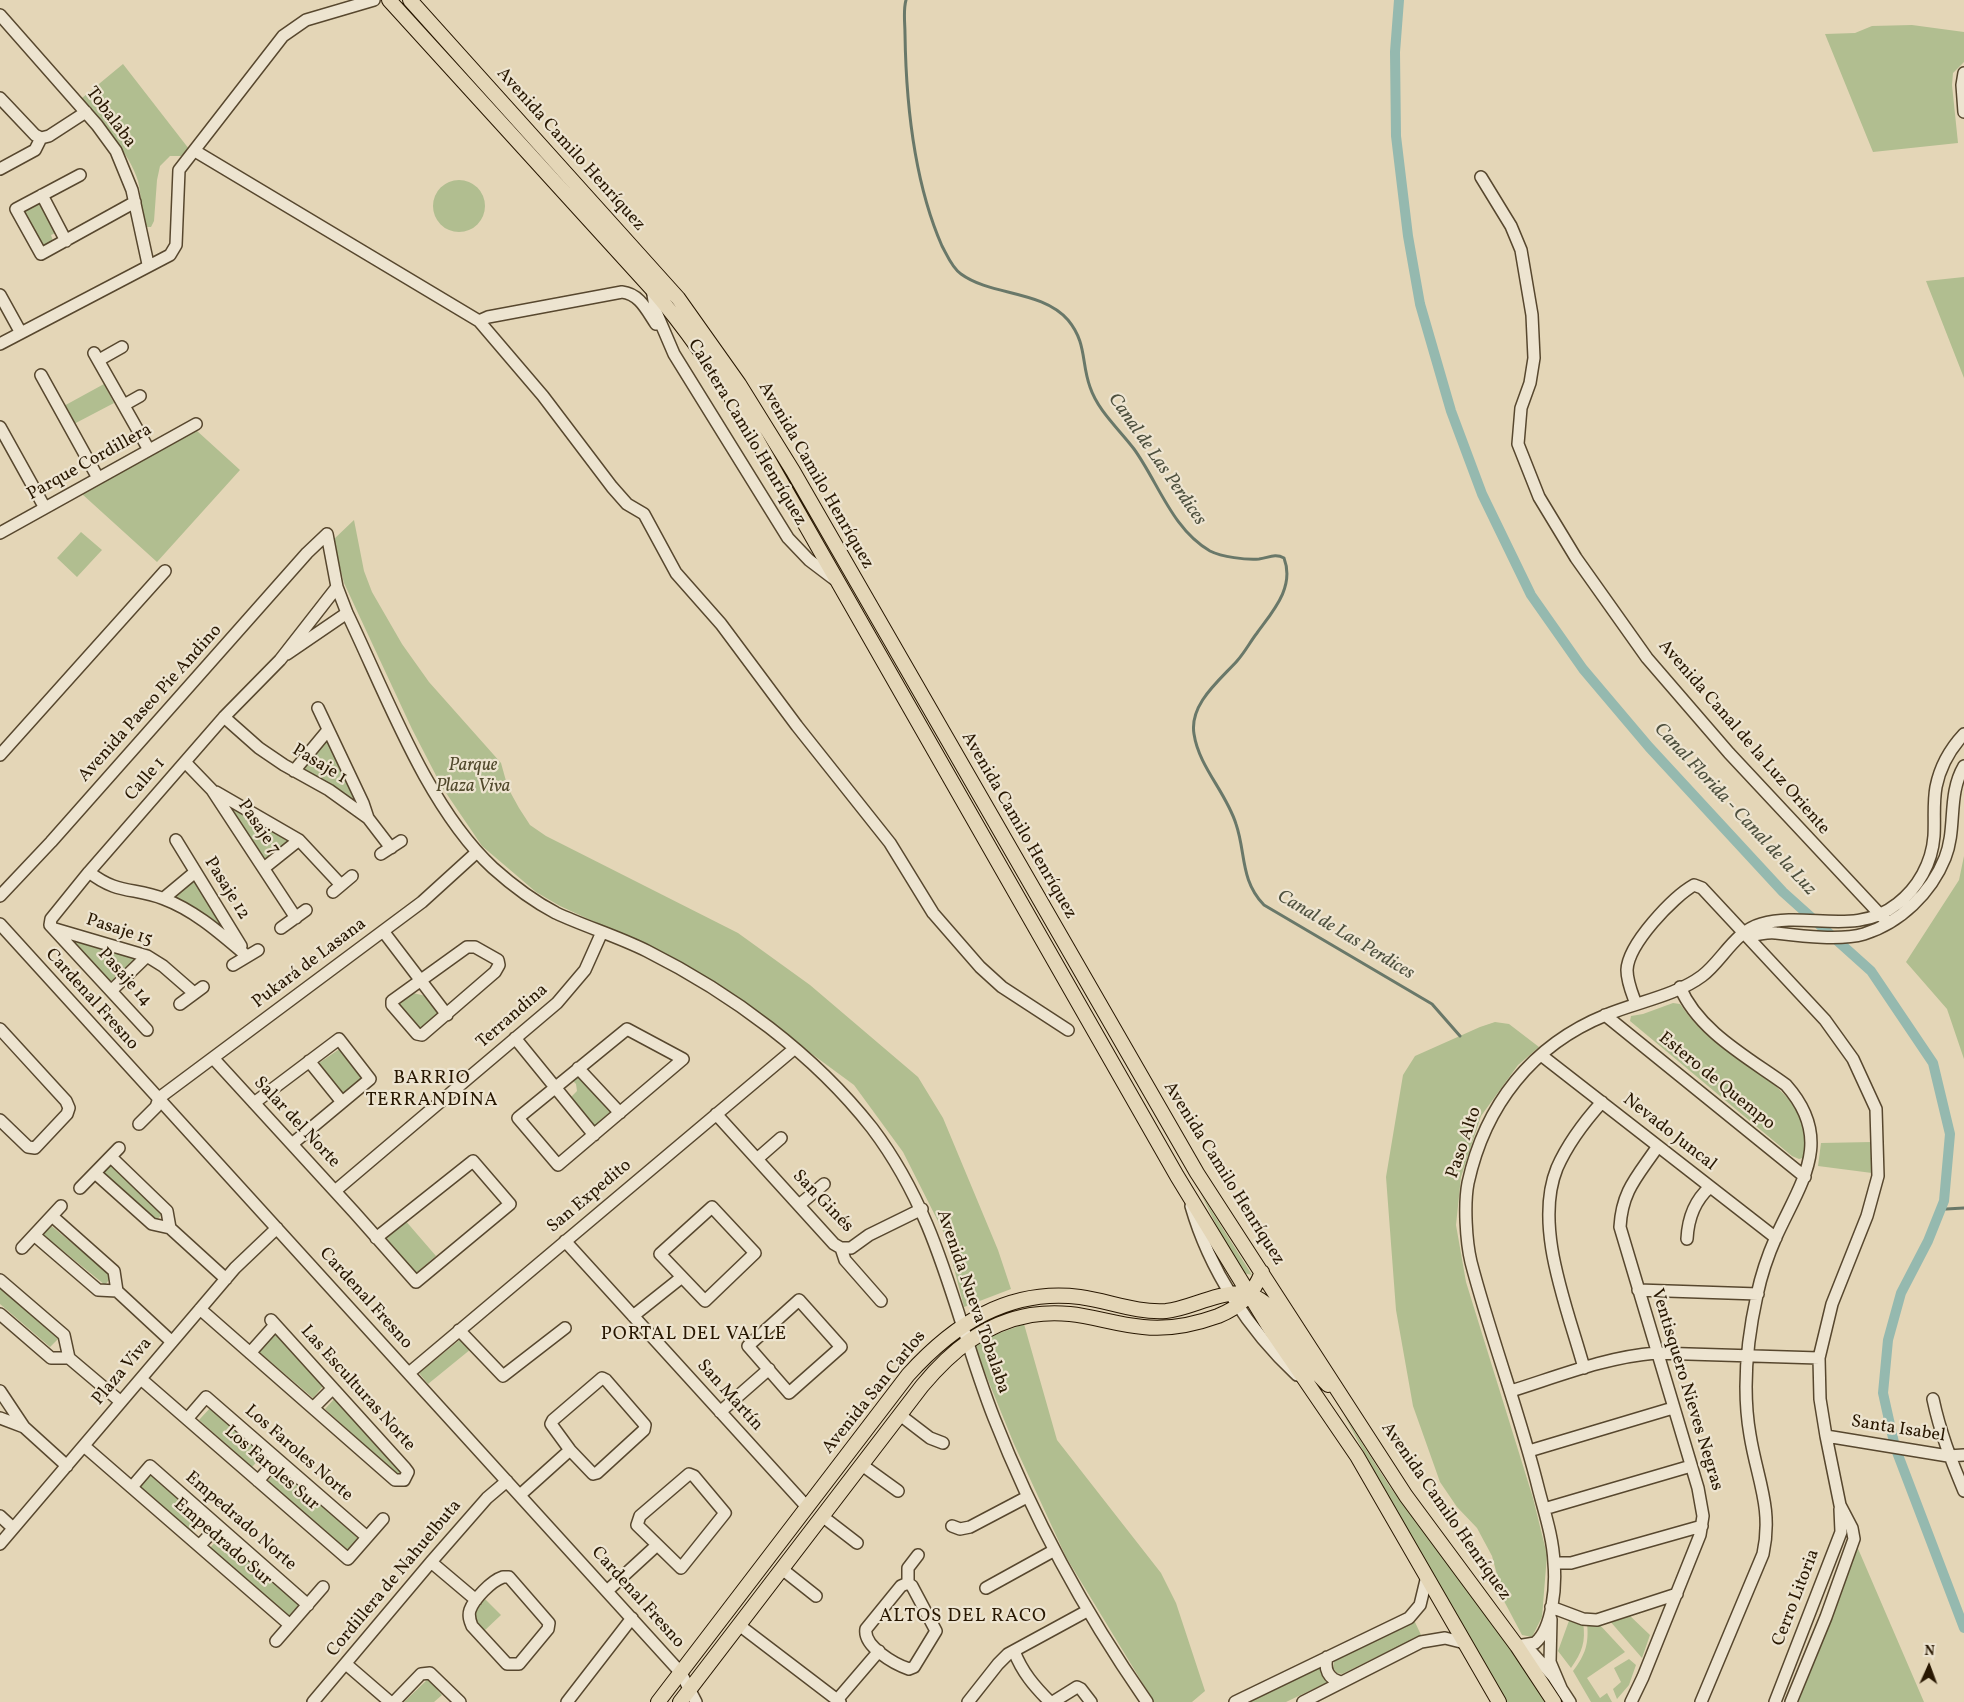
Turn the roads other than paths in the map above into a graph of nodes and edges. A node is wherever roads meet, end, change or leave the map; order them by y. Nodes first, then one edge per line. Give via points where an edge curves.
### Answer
1 (374, 0) edge
2 (389, 0) edge
3 (410, 0) edge
4 (0, 15) edge
5 (1964, 73) edge
6 (0, 98) edge
7 (86, 112) junction
8 (1964, 112) edge
9 (41, 138) junction
10 (195, 151) junction
11 (0, 169) edge
12 (80, 175) dead end
13 (1481, 177) dead end
14 (42, 195) junction
15 (135, 202) junction
16 (66, 241) junction
17 (148, 264) junction
18 (652, 289) junction
19 (0, 294) edge
20 (479, 321) junction
21 (21, 333) junction
22 (0, 344) edge
23 (122, 348) dead end
24 (674, 354) junction
25 (41, 375) dead end
26 (140, 396) dead end
27 (124, 406) junction
28 (196, 424) dead end
29 (0, 427) edge
30 (149, 450) junction
31 (98, 478) junction
32 (45, 508) junction
33 (0, 533) edge
34 (327, 534) joint
35 (165, 571) dead end
36 (834, 579) junction
37 (337, 587) junction
38 (347, 613) junction
39 (280, 660) junction
40 (318, 708) dead end
41 (224, 717) junction
42 (328, 730) junction
43 (1964, 734) edge
44 (0, 755) edge
45 (186, 762) junction
46 (1964, 766) edge
47 (294, 771) junction
48 (212, 790) junction
49 (368, 818) junction
50 (176, 840) dead end
51 (299, 840) junction
52 (401, 841) dead end
53 (391, 848) junction
54 (477, 852) junction
55 (381, 854) dead end
56 (264, 868) junction
57 (89, 872) junction
58 (194, 873) junction
59 (352, 876) dead end
60 (0, 896) edge
61 (164, 898) junction
62 (306, 910) dead end
63 (296, 918) junction
64 (1884, 919) junction
65 (0, 924) edge
66 (281, 928) dead end
67 (54, 929) junction
68 (383, 931) junction
69 (602, 932) junction
70 (1743, 934) junction
71 (1785, 935) junction
72 (258, 950) dead end
73 (147, 956) junction
74 (247, 956) junction
75 (1764, 956) junction
76 (233, 965) dead end
77 (419, 980) junction
78 (1680, 987) junction
79 (112, 990) junction
80 (180, 1004) dead end
81 (1636, 1004) junction
82 (447, 1015) junction
83 (1605, 1015) junction
84 (0, 1029) edge
85 (147, 1030) dead end
86 (1068, 1030) dead end
87 (515, 1038) junction
88 (794, 1049) junction
89 (1541, 1055) junction
90 (213, 1058) junction
91 (309, 1061) junction
92 (578, 1068) junction
93 (554, 1088) junction
94 (159, 1098) junction
95 (342, 1102) junction
96 (1602, 1102) junction
97 (254, 1103) junction
98 (620, 1113) junction
99 (716, 1114) junction
100 (0, 1120) edge
101 (139, 1124) dead end
102 (594, 1135) junction
103 (781, 1138) dead end
104 (292, 1144) junction
105 (1658, 1146) junction
106 (119, 1148) dead end
107 (111, 1157) junction
108 (757, 1159) junction
109 (95, 1173) junction
110 (1805, 1177) junction
111 (824, 1184) dead end
112 (1710, 1187) junction
113 (80, 1188) dead end
114 (334, 1191) junction
115 (1187, 1191) junction
116 (799, 1205) junction
117 (61, 1206) dead end
118 (922, 1209) junction
119 (52, 1216) junction
120 (170, 1228) junction
121 (277, 1228) junction
122 (34, 1235) junction
123 (376, 1238) junction
124 (1776, 1238) junction
125 (1687, 1240) dead end
126 (565, 1242) junction
127 (22, 1248) dead end
128 (841, 1248) junction
129 (1262, 1272) junction
130 (0, 1274) edge
131 (682, 1277) junction
132 (226, 1279) junction
133 (1638, 1290) junction
134 (117, 1291) junction
135 (1231, 1293) junction
136 (1758, 1294) junction
137 (1250, 1295) junction
138 (881, 1301) dead end
139 (1239, 1305) junction
140 (1188, 1307) junction
141 (200, 1310) junction
142 (0, 1314) edge
143 (633, 1316) junction
144 (1190, 1325) junction
145 (962, 1326) junction
146 (565, 1328) dead end
147 (459, 1330) junction
148 (172, 1342) junction
149 (967, 1342) junction
150 (250, 1353) junction
151 (1656, 1354) junction
152 (1748, 1357) junction
153 (69, 1358) junction
154 (1819, 1358) junction
155 (1584, 1368) junction
156 (769, 1369) junction
157 (408, 1373) junction
158 (141, 1379) junction
159 (1310, 1386) junction
160 (332, 1389) junction
161 (0, 1391) edge
162 (1511, 1392) junction
163 (1343, 1398) junction
164 (1933, 1399) dead end
165 (121, 1402) junction
166 (314, 1408) junction
167 (1673, 1408) junction
168 (720, 1412) junction
169 (900, 1415) junction
170 (0, 1418) edge
171 (187, 1419) junction
172 (24, 1427) junction
173 (1826, 1436) junction
174 (943, 1443) dead end
175 (84, 1446) junction
176 (570, 1450) junction
177 (1530, 1451) junction
178 (1964, 1455) edge
179 (1948, 1456) junction
180 (277, 1459) junction
181 (862, 1465) junction
182 (67, 1466) junction
183 (1691, 1466) junction
184 (258, 1481) junction
185 (506, 1481) junction
186 (132, 1487) junction
187 (898, 1491) dead end
188 (1964, 1491) edge
189 (520, 1495) junction
190 (1028, 1497) junction
191 (1840, 1505) junction
192 (807, 1507) junction
193 (1544, 1509) junction
194 (0, 1516) edge
195 (822, 1516) junction
196 (383, 1519) dead end
197 (218, 1526) junction
198 (952, 1526) dead end
199 (1702, 1526) junction
200 (13, 1528) junction
201 (367, 1537) junction
202 (857, 1543) dead end
203 (0, 1544) edge
204 (199, 1546) junction
205 (656, 1546) junction
206 (1053, 1551) junction
207 (918, 1555) dead end
208 (431, 1562) junction
209 (1554, 1563) junction
210 (782, 1569) junction
211 (1427, 1576) junction
212 (908, 1583) junction
213 (324, 1587) dead end
214 (986, 1588) dead end
215 (607, 1592) junction
216 (1677, 1594) junction
217 (816, 1596) dead end
218 (476, 1600) junction
219 (308, 1605) junction
220 (1551, 1607) junction
221 (1087, 1611) junction
222 (632, 1618) junction
223 (290, 1625) junction
224 (739, 1625) junction
225 (276, 1640) dead end
226 (1465, 1643) junction
227 (1522, 1646) junction
228 (879, 1651) junction
229 (1014, 1651) junction
230 (1327, 1657) junction
231 (346, 1664) junction
232 (681, 1673) junction
233 (1341, 1682) junction
234 (1561, 1688) junction
235 (693, 1696) edge
236 (838, 1701) edge
237 (313, 1702) edge
238 (390, 1702) edge
239 (394, 1702) edge
240 (460, 1702) edge
241 (567, 1702) edge
242 (658, 1702) edge
243 (680, 1702) edge
244 (968, 1702) edge
245 (1051, 1702) edge
246 (1091, 1702) edge
247 (1147, 1702) edge
248 (1235, 1702) edge
249 (1303, 1702) edge
250 (1498, 1702) edge
251 (1554, 1702) edge
252 (1570, 1702) edge
253 (1631, 1702) edge
254 (1702, 1702) edge
255 (1775, 1702) edge
256 (1791, 1702) edge

1 - 10 street via 306,20 283,36
2 - 18 main road, Avenida Camilo Henríquez
3 - 129 main road, Avenida Camilo Henríquez via 678,298 739,384 1197,1173
4 - 7 street, Tobalaba
5 - 8 street
6 - 9 street
7 - 9 street
7 - 15 street, Tobalaba via 116,151
9 - 11 street via 35,150
10 - 17 street via 179,170 176,245 170,255
10 - 20 street
12 - 14 street
13 - 64 street, Avenida Canal de la Luz Oriente via 1511,226 1521,250 1532,315 1534,358 1521,408 1518,444 1539,497 1576,558 1647,658 1728,753
14 - 16 street
14 - 16 street via 16,209 41,254
15 - 16 street
15 - 17 street, Tobalaba
17 - 21 street
18 - 24 street, Caletera Camilo Henríquez via 656,312
18 - 36 main road, Avenida Camilo Henríquez via 687,332 734,401
19 - 21 street
20 - 24 street via 613,293 631,293 642,304
20 - 86 street via 543,396 612,487 627,504 644,514 676,573 721,624 890,843 933,913 1002,987
21 - 22 street
23 - 27 street via 96,356
24 - 36 street, Caletera Camilo Henríquez via 788,538
25 - 31 street
26 - 27 street
27 - 30 street
28 - 30 street, Parque Cordillera
29 - 32 street
30 - 31 street, Parque Cordillera
31 - 32 street, Parque Cordillera
32 - 33 street, Parque Cordillera
34 - 37 street, Avenida Nueva Tobalaba
34 - 60 street, Avenida Paseo Pie Andino
35 - 44 street
36 - 115 main road, Avenida Camilo Henríquez
37 - 38 street, Avenida Nueva Tobalaba
37 - 39 street, Calle 1
38 - 39 street, Calle 1
38 - 54 street, Avenida Nueva Tobalaba via 427,778 454,823
39 - 41 street, Calle 1
40 - 42 street
41 - 45 street, Calle 1
41 - 47 street, Pasaje 1 via 259,748
42 - 47 street
42 - 49 street
43 - 64 street via 1946,758 1938,780 1934,838 1924,871 1906,897
45 - 48 street, Pasaje 7
45 - 57 street, Calle 1
46 - 64 street via 1954,791 1949,845 1939,870 1915,903
47 - 49 street, Pasaje 1 via 329,790
48 - 51 street
48 - 56 street, Pasaje 7
49 - 53 street, Pasaje 1
50 - 58 street, Pasaje 12
51 - 56 street
51 - 59 street via 337,889
52 - 53 street
53 - 55 street
54 - 68 street, Pukará de Lasana via 422,902
54 - 69 street, Avenida Nueva Tobalaba via 539,903
56 - 63 street, Pasaje 7
57 - 61 street via 112,887
57 - 67 street, Calle 1 via 53,916 50,925
58 - 61 street
58 - 74 street, Pasaje 12
61 - 74 street via 202,919
62 - 63 street
63 - 66 street
64 - 70 street via 1849,923 1768,923
64 - 71 street via 1863,934 1832,937
65 - 94 street, Cardenal Fresno
67 - 73 street, Pasaje 15
67 - 79 street, Pasaje 14
68 - 77 street
68 - 90 street, Pukará de Lasana
69 - 87 street, Terrandina via 591,959 576,982 557,1003
69 - 88 street, Avenida Nueva Tobalaba via 645,950 688,974
70 - 71 street
70 - 75 street
70 - 78 street, Paso Alto via 1703,975
70 - 81 street via 1702,888 1694,885 1685,890 1644,934 1631,954 1627,969
71 - 75 street via 1768,941
72 - 74 street
73 - 79 street
73 - 80 street, Pasaje 15 via 198,990
74 - 76 street
75 - 154 street via 1825,1020 1853,1059 1876,1109 1878,1176 1867,1216 1832,1304
77 - 82 street
77 - 82 street via 391,1003 417,1034 422,1035
77 - 82 street via 467,947 475,947 498,960 495,972
78 - 81 street, Paso Alto
78 - 110 street via 1686,1002 1702,1021 1794,1094 1810,1129 1811,1153
79 - 85 street, Pasaje 14
81 - 83 street, Paso Alto
83 - 89 street, Paso Alto via 1560,1039
83 - 110 street, Estero de Quempo
84 - 100 street via 70,1108 56,1127 32,1148
87 - 93 street
87 - 114 street, Terrandina
88 - 99 street, San Expedito
88 - 118 street, Avenida Nueva Tobalaba via 844,1095 873,1130
89 - 96 street, Nevado Juncal
89 - 162 street, Paso Alto via 1519,1076 1495,1109 1478,1151 1467,1193 1470,1259
90 - 94 street, Pukará de Lasana
90 - 97 street, Salar del Norte
91 - 95 street
91 - 95 street via 339,1039 370,1079
91 - 97 street
92 - 93 street
92 - 98 street
92 - 98 street via 626,1028 683,1059
93 - 102 street
93 - 102 street via 518,1118 558,1165
94 - 101 street, Pukará de Lasana via 156,1107
94 - 121 street, Cardenal Fresno
95 - 104 street
96 - 105 street, Nevado Juncal
96 - 155 street via 1582,1125 1557,1169 1548,1221 1551,1248
97 - 104 street, Salar del Norte
98 - 102 street
99 - 108 street, San Ginés
99 - 126 street, San Expedito
103 - 108 street
104 - 114 street, Salar del Norte
105 - 112 street, Nevado Juncal
105 - 133 street, Ventisquero Nieves Negras via 1626,1192 1621,1209 1620,1227
106 - 107 street
107 - 109 street
107 - 120 street via 167,1211
108 - 116 street, San Ginés
109 - 113 street
109 - 120 street via 152,1224
110 - 124 street
111 - 116 street
112 - 124 street, Nevado Juncal
112 - 125 street via 1695,1205
114 - 123 street, Salar del Norte
115 - 135 street, Avenida Camilo Henríquez via 1204,1243
115 - 137 main road, Avenida Camilo Henríquez
116 - 128 street, San Ginés
117 - 119 street
118 - 128 street, San Ginés via 869,1235 851,1248
118 - 145 street, Avenida Nueva Tobalaba
119 - 122 street
119 - 134 street via 114,1271
120 - 132 street
121 - 132 street, Plaza Viva
121 - 157 street, Cardenal Fresno
122 - 127 street
122 - 134 street via 98,1290
123 - 123 street, Salar del Norte via 473,1161 510,1204 416,1282
124 - 136 street
126 - 143 street, San Martín
126 - 147 street, San Expedito
128 - 138 street via 845,1260
129 - 137 main road, Avenida San Carlos
129 - 163 main road, Avenida Camilo Henríquez
130 - 153 street via 64,1334
131 - 131 street via 660,1254 712,1207 755,1253 705,1301
131 - 143 street
132 - 141 street, Plaza Viva
133 - 136 street
133 - 151 street, Ventisquero Nieves Negras
134 - 148 street
135 - 137 main road, Avenida San Carlos
135 - 139 street, Avenida Camilo Henríquez
135 - 140 main road, Avenida San Carlos
136 - 152 street
137 - 139 main road, Avenida San Carlos
137 - 159 main road, Avenida Camilo Henríquez
137 - 163 main road via 1267,1304 1302,1358
139 - 144 main road, Avenida San Carlos
139 - 159 street, Avenida Camilo Henríquez via 1277,1356
140 - 144 main road via 1192,1317
140 - 145 main road, Avenida San Carlos via 1142,1311 1080,1297 1048,1296 1003,1306
141 - 148 street, Plaza Viva
141 - 150 street
142 - 153 street via 52,1358
143 - 168 street, San Martín
144 - 149 main road, Avenida San Carlos via 1150,1328 1083,1314 1043,1314 1004,1323
145 - 149 street, Avenida Nueva Tobalaba
145 - 192 main road, Avenida San Carlos via 943,1339 908,1375
146 - 147 street via 503,1376
147 - 157 street, San Expedito
148 - 158 street, Plaza Viva
149 - 169 main road, Avenida San Carlos via 937,1368
149 - 190 street, Avenida Nueva Tobalaba via 994,1418
150 - 160 street, Las Esculturas Norte via 273,1322
150 - 166 street
151 - 152 street
151 - 155 street via 1614,1359
151 - 167 street, Ventisquero Nieves Negras
152 - 154 street
152 - 254 street via 1749,1433 1768,1527 1763,1554
153 - 165 street
154 - 173 street via 1820,1399
155 - 162 street
156 - 156 street via 789,1393 841,1347 799,1300 748,1346
156 - 168 street
157 - 185 street, Cardenal Fresno
158 - 165 street, Plaza Viva
158 - 171 street, Los Faroles Sur
159 - 211 main road, Avenida Camilo Henríquez via 1346,1437
160 - 166 street
160 - 166 street, Las Esculturas Norte via 406,1468 407,1476 401,1481 395,1480
161 - 172 street
162 - 177 street, Paso Alto
163 - 227 main road, Avenida Camilo Henríquez via 1428,1528
164 - 179 street
165 - 175 street, Plaza Viva
167 - 177 street
167 - 183 street, Ventisquero Nieves Negras
168 - 192 street, San Martín
169 - 174 street via 930,1438
169 - 181 main road, Avenida San Carlos
170 - 172 street
171 - 180 street, Los Faroles Norte via 206,1397
171 - 184 street, Los Faroles Sur
172 - 182 street
173 - 179 street, Santa Isabel
173 - 191 street
175 - 182 street, Plaza Viva
175 - 186 street, Empedrado Sur
176 - 176 street via 589,1472 597,1473 646,1425 602,1378 552,1420 551,1424
176 - 189 street
177 - 193 street, Paso Alto
178 - 179 street, Santa Isabel
179 - 188 street
180 - 184 street
180 - 201 street, Los Faroles Norte
181 - 187 street
181 - 195 main road, Avenida San Carlos
182 - 200 street, Plaza Viva
183 - 193 street
183 - 199 street, Ventisquero Nieves Negras via 1702,1506
184 - 201 street, Los Faroles Sur via 348,1559
185 - 189 street, Cardenal Fresno
185 - 208 street, Cordillera de Nahuelbuta
186 - 197 street, Empedrado Norte via 150,1466
186 - 204 street, Empedrado Sur
189 - 215 street, Cardenal Fresno
190 - 198 street via 970,1527 960,1529
190 - 206 street, Avenida Nueva Tobalaba
191 - 255 street, Cerro Litoria via 1841,1532
191 - 256 street via 1854,1539
192 - 232 main road, Avenida San Carlos
193 - 209 street, Paso Alto
194 - 200 street
195 - 202 street
195 - 210 main road, Avenida San Carlos
196 - 201 street
197 - 204 street
197 - 219 street, Empedrado Norte
199 - 209 street via 1571,1564
199 - 216 street, Ventisquero Nieves Negras
200 - 203 street, Plaza Viva
204 - 223 street, Empedrado Sur
205 - 205 street via 681,1568 724,1517 724,1509 694,1476 686,1477 637,1521 637,1526
205 - 215 street
206 - 214 street
206 - 221 street, Avenida Nueva Tobalaba
207 - 212 street via 908,1568
208 - 218 street
208 - 231 street, Cordillera de Nahuelbuta
209 - 220 street, Paso Alto
210 - 217 street
210 - 224 main road, Avenida San Carlos
211 - 226 main road, Avenida Camilo Henríquez
211 - 230 street via 1422,1600 1414,1614
212 - 228 street via 901,1586 866,1629 866,1639
212 - 228 street via 936,1631 914,1667 909,1669
213 - 219 street
215 - 222 street, Cardenal Fresno
216 - 220 street via 1597,1620 1583,1619
216 - 253 street, Ventisquero Nieves Negras
218 - 218 street via 469,1611 472,1626 507,1664 520,1664 548,1629 549,1623 509,1577 497,1579
219 - 223 street
220 - 227 street, Paso Alto via 1540,1639
220 - 234 street, Paso Alto via 1550,1662
221 - 229 street
221 - 247 street, Avenida Nueva Tobalaba
222 - 232 street, Cardenal Fresno
222 - 241 street
223 - 225 street
224 - 235 main road, Avenida San Carlos
224 - 236 street
226 - 233 street via 1445,1638 1429,1639
226 - 250 main road, Avenida Camilo Henríquez
227 - 234 street
227 - 251 main road, Avenida Camilo Henríquez
228 - 236 street
229 - 244 street via 998,1664
229 - 245 street via 1029,1680
230 - 233 street via 1328,1674
230 - 248 street
231 - 237 street, Cordillera de Nahuelbuta
231 - 238 street
232 - 235 street, Cardenal Fresno
232 - 242 main road, Avenida San Carlos
233 - 249 street
234 - 252 street
235 - 243 main road, Avenida San Carlos
239 - 240 street via 421,1674 430,1673
245 - 246 street via 1077,1688 1082,1689

